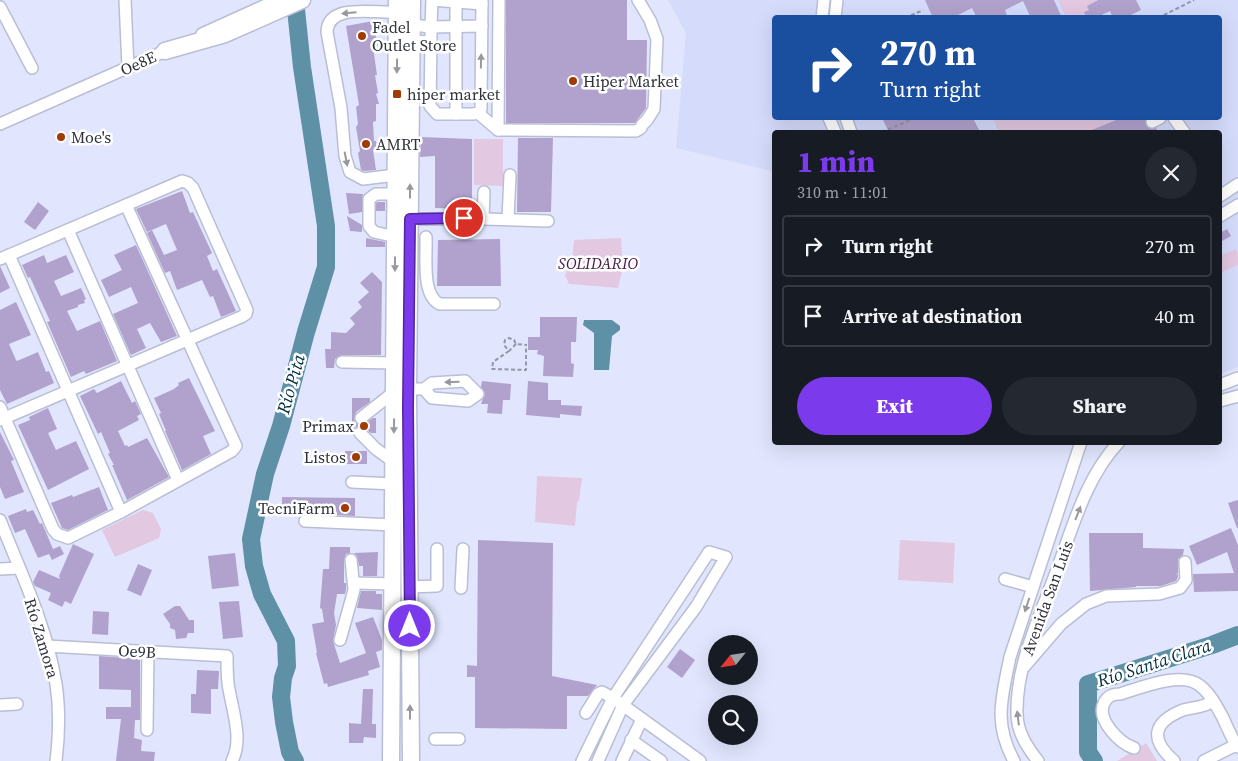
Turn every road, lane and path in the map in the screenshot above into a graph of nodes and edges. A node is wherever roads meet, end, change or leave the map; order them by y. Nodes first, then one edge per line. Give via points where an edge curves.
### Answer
1 (125, 0) edge
2 (276, 0) edge
3 (302, 0) edge
4 (432, 0) edge
5 (499, 0) edge
6 (638, 0) edge
7 (824, 0) edge
8 (837, 0) edge
9 (1194, 0) edge
10 (456, 2) junction
11 (482, 2) edge
12 (399, 3) edge
13 (0, 7) edge
14 (923, 10) dead end
15 (822, 15) edge
16 (835, 15) edge
17 (912, 15) edge
18 (1164, 15) edge
19 (456, 26) junction
20 (482, 26) junction
21 (431, 27) junction
22 (412, 33) junction
23 (431, 42) junction
24 (166, 51) junction
25 (32, 68) dead end
26 (128, 68) junction
27 (478, 113) junction
28 (456, 114) junction
29 (910, 120) edge
30 (0, 124) edge
31 (498, 130) junction
32 (887, 130) edge
33 (396, 175) junction
34 (510, 175) dead end
35 (1238, 184) edge
36 (484, 192) dead end
37 (396, 194) junction
38 (1222, 195) edge
39 (126, 205) junction
40 (1238, 206) edge
41 (1222, 215) edge
42 (483, 218) junction
43 (410, 219) junction
44 (508, 219) junction
45 (548, 221) dead end
46 (68, 230) junction
47 (396, 236) junction
48 (426, 238) dead end
49 (5, 257) edge
50 (409, 280) junction
51 (427, 280) junction
52 (494, 304) dead end
53 (188, 340) junction
54 (516, 344) junction
55 (509, 350) junction
56 (342, 362) dead end
57 (395, 363) junction
58 (127, 367) junction
59 (1238, 378) edge
60 (1222, 384) edge
61 (409, 390) junction
62 (67, 391) junction
63 (1238, 396) edge
64 (1222, 400) edge
65 (0, 407) edge
66 (361, 418) dead end
67 (2, 419) edge
68 (360, 433) dead end
69 (1080, 445) edge
70 (1118, 445) edge
71 (394, 462) junction
72 (178, 480) junction
73 (352, 482) dead end
74 (393, 484) junction
75 (121, 512) junction
76 (0, 520) edge
77 (305, 521) dead end
78 (394, 525) junction
79 (438, 549) dead end
80 (463, 550) dead end
81 (351, 560) dead end
82 (1185, 562) dead end
83 (19, 568) junction
84 (0, 569) edge
85 (1005, 579) dead end
86 (354, 583) junction
87 (402, 585) junction
88 (1033, 587) junction
89 (461, 588) dead end
90 (340, 640) dead end
91 (47, 646) junction
92 (148, 651) junction
93 (1022, 670) junction
94 (613, 698) junction
95 (1213, 701) junction
96 (17, 704) dead end
97 (0, 705) edge
98 (623, 705) junction
99 (586, 713) dead end
100 (642, 719) junction
101 (147, 730) dead end
102 (435, 739) dead end
103 (459, 739) dead end
104 (631, 740) junction
105 (1237, 746) edge
106 (1134, 748) dead end
107 (56, 761) edge
108 (232, 761) edge
109 (391, 761) edge
110 (411, 761) edge
111 (582, 761) edge
112 (598, 761) edge
113 (622, 761) edge
114 (661, 761) edge
115 (700, 761) edge
116 (1014, 761) edge
117 (1038, 761) edge
118 (1174, 761) edge
119 (1204, 761) edge

1 - 26 street
2 - 24 street, Oe8E
3 - 24 highway via 225,34
4 - 10 street
4 - 21 street
5 - 31 street
6 - 31 street via 657,39 654,109 641,128 636,131
7 - 15 street
8 - 16 street
9 - 18 path
10 - 11 street
10 - 19 street
11 - 20 street
12 - 22 highway
12 -> 33 highway
12 -> 33 street via 385,14 349,12 337,15 327,25 350,172 363,180
13 - 25 street
14 - 17 path
19 - 20 street
19 - 21 street
19 - 28 street
27 -> 20 street via 481,109
21 - 22 street
21 - 23 street
22 - 23 street
43 -> 22 highway
23 - 28 street via 430,106 436,114
24 - 26 street, Oe8E
26 - 30 street, Oe8E
27 - 28 street
27 - 31 street
29 - 32 path
33 - 37 highway
34 - 44 street
35 - 38 street
36 - 42 street
37 - 47 highway
37 - 47 street via 376,194 369,200 369,226 380,234
39 - 46 street
39 - 53 street
39 - 53 street via 182,181 192,188 246,314
40 - 41 street
42 - 43 street
42 - 44 street
43 - 50 highway
44 - 45 street
46 - 49 street
46 - 58 street
47 -> 57 highway
48 - 51 street
49 - 62 street
50 - 51 street
50 - 61 highway
51 - 52 street via 429,295 440,304
53 - 58 street
53 - 72 street via 236,446
54 - 55 path
54 - 55 path via 509,338 505,340 504,345
54 - 55 path via 526,345 526,370 492,369 493,362
56 - 57 street
57 - 61 highway
58 - 62 street
58 - 72 street
59 - 60 street
61 - 66 street
61 -> 71 highway
61 - 87 highway
62 - 67 street
62 - 75 street
63 - 64 street
65 - 67 street
67 - 75 street via 57,534 68,538
68 - 71 street
69 - 88 street, Avenida San Luis
93 -> 70 street, Avenida San Luis via 1084,499 1102,464
71 - 74 highway
72 - 75 street
73 - 74 street
74 - 78 highway
76 - 83 street, Río Zamora
77 - 78 street
78 - 87 highway
79 - 87 street via 437,586
80 - 89 street
81 - 86 street
82 - 93 street via 1186,580 1180,588 1159,594 1106,596 1086,604 1061,624
83 - 84 street
83 - 91 street, Río Zamora
85 - 88 street
86 - 87 street
86 - 90 street
87 - 109 highway
110 -> 87 highway
88 -> 116 street, Avenida San Luis via 1010,657 1000,709 1001,728
91 - 92 street, Oe9B
91 - 107 street, Río Zamora via 56,684 59,730
92 - 101 street
92 - 108 street, Oe9B via 227,656 237,734
117 -> 93 street, Avenida San Luis via 1026,744 1017,716
94 - 98 street
94 - 98 street via 709,552 726,557 696,607
94 - 99 street via 602,692 598,694
94 - 111 street
95 - 105 street
95 - 106 street via 1198,683 1186,680 1168,680 1108,697 1102,707 1102,716 1111,731
95 - 118 street via 1169,717 1158,729 1156,738 1160,747
96 - 97 street
98 - 100 street
98 - 112 street
100 - 104 street
100 - 115 street
102 - 103 street
104 - 113 street
104 - 114 street
105 - 119 street

